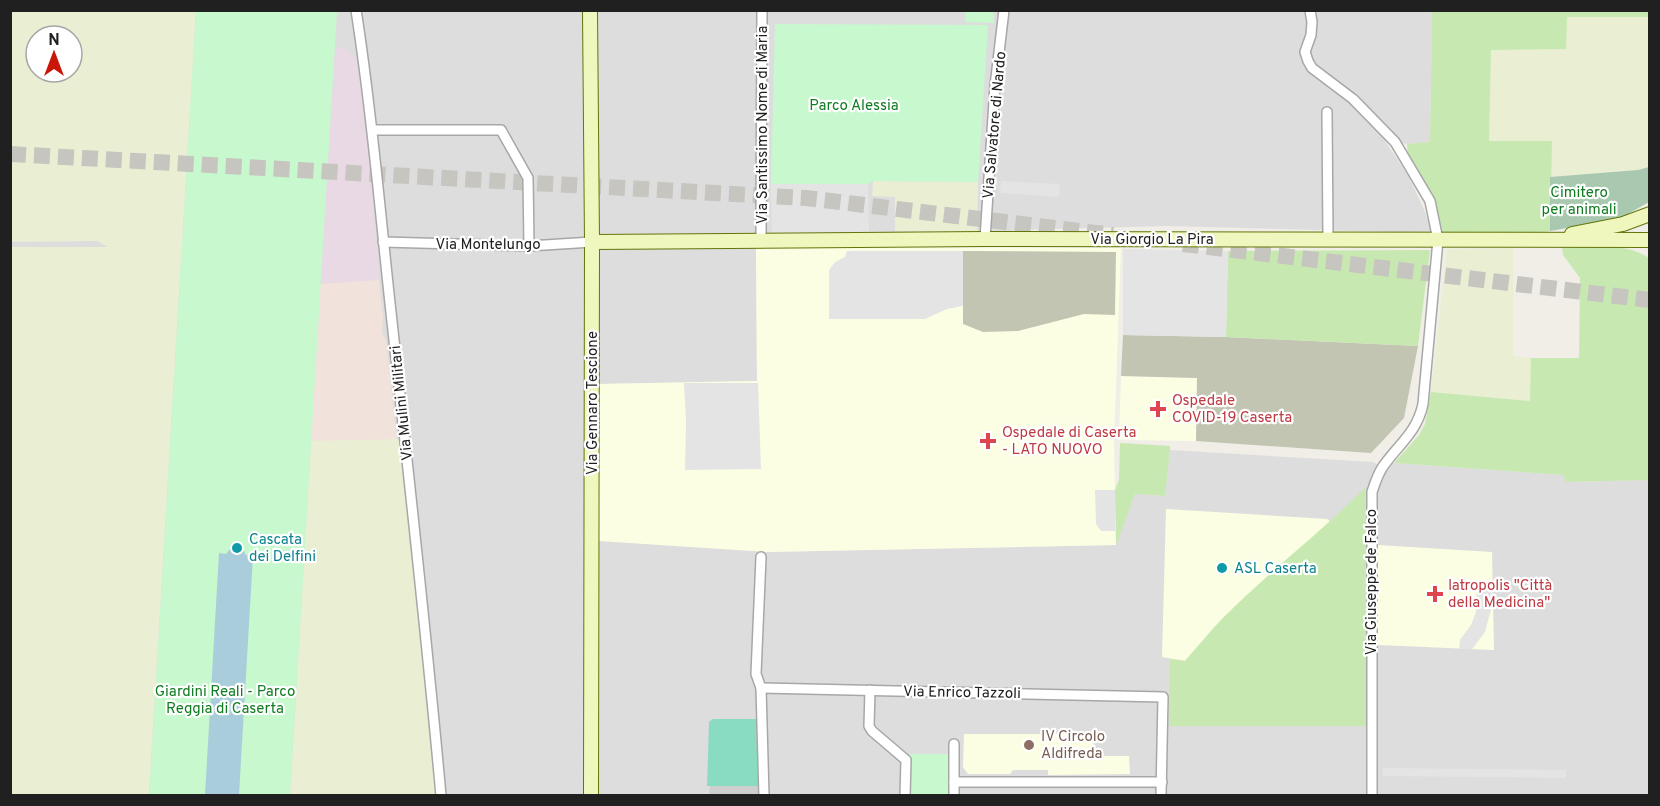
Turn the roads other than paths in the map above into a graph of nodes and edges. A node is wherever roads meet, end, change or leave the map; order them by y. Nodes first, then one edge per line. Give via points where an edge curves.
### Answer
1 (357, 10) edge
2 (590, 10) edge
3 (762, 10) edge
4 (1004, 10) edge
5 (1310, 10) edge
6 (1327, 112) dead end
7 (373, 130) junction
8 (1650, 214) edge
9 (1328, 238) junction
10 (761, 239) junction
11 (985, 239) junction
12 (1438, 240) junction
13 (1544, 240) junction
14 (1622, 240) junction
15 (1650, 240) edge
16 (383, 242) junction
17 (592, 242) junction
18 (529, 246) junction
19 (1650, 250) edge
20 (761, 557) dead end
21 (761, 688) junction
22 (870, 690) junction
23 (954, 744) dead end
24 (954, 782) junction
25 (1162, 782) junction
26 (441, 795) edge
27 (591, 795) edge
28 (764, 795) edge
29 (905, 795) edge
30 (954, 795) edge
31 (1161, 795) edge
32 (1372, 795) edge

1 - 7 street, Via Mulini Militari
2 - 17 street, Via Gennaro Tescione
3 - 10 street, Via Santissimo Nome di Maria
4 - 11 street, Via Salvatore di Nardo
5 - 12 street, Via Giuseppe de Falco via 1311,35 1305,52 1308,61 1395,142 1430,201
6 - 9 street
7 - 16 street, Via Mulini Militari
7 - 18 street via 501,130 528,178
8 - 13 street, Via Giorgio La Pira via 1623,224
9 - 11 street, Via Giorgio La Pira
9 - 12 street, Via Giorgio La Pira
10 - 11 street, Via Giorgio La Pira
10 - 17 street, Via Giorgio La Pira
12 - 13 street, Via Giorgio La Pira
12 - 32 street, Via Giuseppe de Falco via 1420,419 1382,467 1372,492
13 - 14 street, Via Giorgio La Pira
14 - 15 street, Via Giorgio La Pira
14 - 19 street, Via Giorgio La Pira
16 - 18 street, Via Montelungo
16 - 26 street, Via Mulini Militari
17 - 18 street, Via Montelungo
17 - 27 street, Via Gennaro Tescione
20 - 21 street via 756,674
21 - 22 street, Via Enrico Tazzoli
21 - 28 street
22 - 25 street, Via Enrico Tazzoli via 1163,698
22 - 29 street via 869,726 906,760
23 - 24 street
24 - 25 street
24 - 30 street
25 - 31 street

